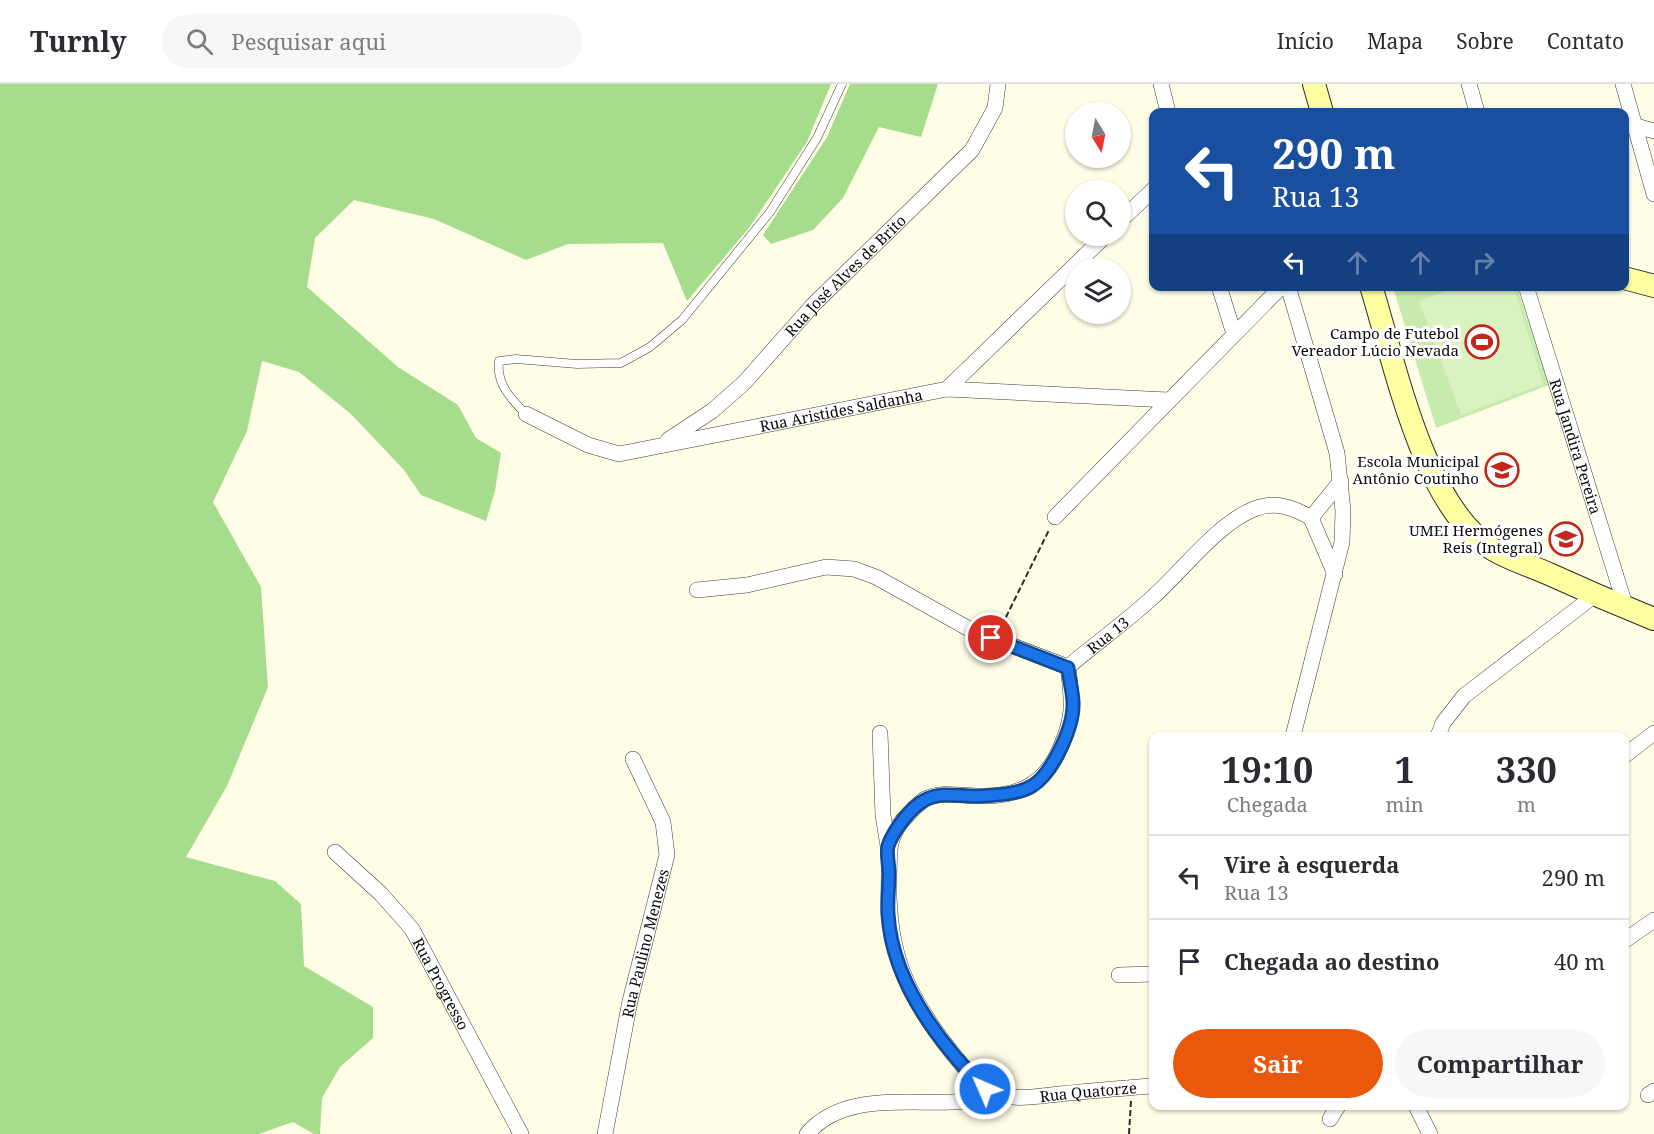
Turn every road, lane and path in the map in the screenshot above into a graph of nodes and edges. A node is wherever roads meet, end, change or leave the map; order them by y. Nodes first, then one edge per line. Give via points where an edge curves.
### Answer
1 (842, 84) edge
2 (998, 84) edge
3 (1161, 84) edge
4 (1314, 84) edge
5 (1469, 84) edge
6 (1623, 84) edge
7 (1167, 108) edge
8 (1321, 108) edge
9 (1476, 108) edge
10 (1636, 126) junction
11 (1654, 131) edge
12 (1149, 194) edge
13 (1654, 194) edge
14 (1131, 211) edge
15 (1095, 246) edge
16 (1629, 279) edge
17 (1654, 286) edge
18 (1221, 291) edge
19 (1277, 291) edge
20 (1289, 291) edge
21 (1373, 291) edge
22 (1528, 291) edge
23 (1234, 334) junction
24 (947, 389) junction
25 (1168, 400) junction
26 (526, 414) joint
27 (660, 445) junction
28 (1341, 482) junction
29 (1055, 517) joint
30 (1311, 518) junction
31 (1335, 574) junction
32 (697, 590) dead end
33 (1595, 595) junction
34 (1626, 608) junction
35 (1654, 619) edge
36 (1004, 625) dead end
37 (1068, 668) junction
38 (1294, 732) edge
39 (1440, 732) edge
40 (880, 733) dead end
41 (1654, 733) edge
42 (1629, 752) edge
43 (633, 759) dead end
44 (888, 846) junction
45 (335, 852) dead end
46 (1654, 920) edge
47 (1629, 938) edge
48 (1149, 974) edge
49 (1119, 975) dead end
50 (1149, 1086) edge
51 (1132, 1087) junction
52 (1000, 1095) junction
53 (1418, 1110) edge
54 (521, 1134) edge
55 (605, 1134) edge
56 (807, 1134) edge
57 (1129, 1134) edge
58 (1430, 1134) edge

1 - 26 lane via 817,138 770,213 682,320 650,347 621,363 499,361 501,383
2 - 27 street, Rua José Alves de Brito via 995,108 972,150 813,305 744,383 712,411
3 - 7 street
4 - 8 street
5 - 9 street
6 - 10 street
10 - 11 street
10 - 13 street
12 - 14 street
15 - 24 street
16 - 17 street
18 - 23 street
19 - 23 street
20 - 28 street via 1337,453
21 - 33 street via 1417,436 1436,485 1450,507 1470,531 1494,550
22 - 34 street, Rua Jandira Pereira
23 - 25 street
24 - 25 street, Rua Aristides Saldanha
24 - 27 street, Rua Aristides Saldanha
25 - 29 street
26 - 27 street, Rua Aristides Saldanha via 588,445 619,454
28 - 30 street
28 - 31 street via 1342,542
29 - 36 path via 1006,617 996,615 994,621
30 - 31 street
30 - 37 street, Rua 13 via 1293,507 1273,505 1238,516 1154,596
31 - 38 street
32 - 37 street via 736,587 826,567 854,569 876,577 971,630
33 - 34 street
33 - 39 street via 1464,696
34 - 35 street
37 - 44 street via 1073,705 1062,745 1048,773 1030,787 1004,794 948,794 924,800 902,822
40 - 44 street, Rua Quatorze
41 - 42 street
43 - 55 street, Rua Paulino Menezes via 663,822 667,855 630,1001
44 - 52 street, Rua Quatorze via 888,914 895,954 908,986 930,1025 965,1069 985,1089
45 - 54 street, Rua Progresso via 412,928
46 - 47 street
48 - 49 street
50 - 51 street, Rua Quatorze
51 - 52 street, Rua Quatorze via 1022,1098
51 - 57 path
52 - 56 street via 955,1104 884,1102 824,1117
53 - 58 street

